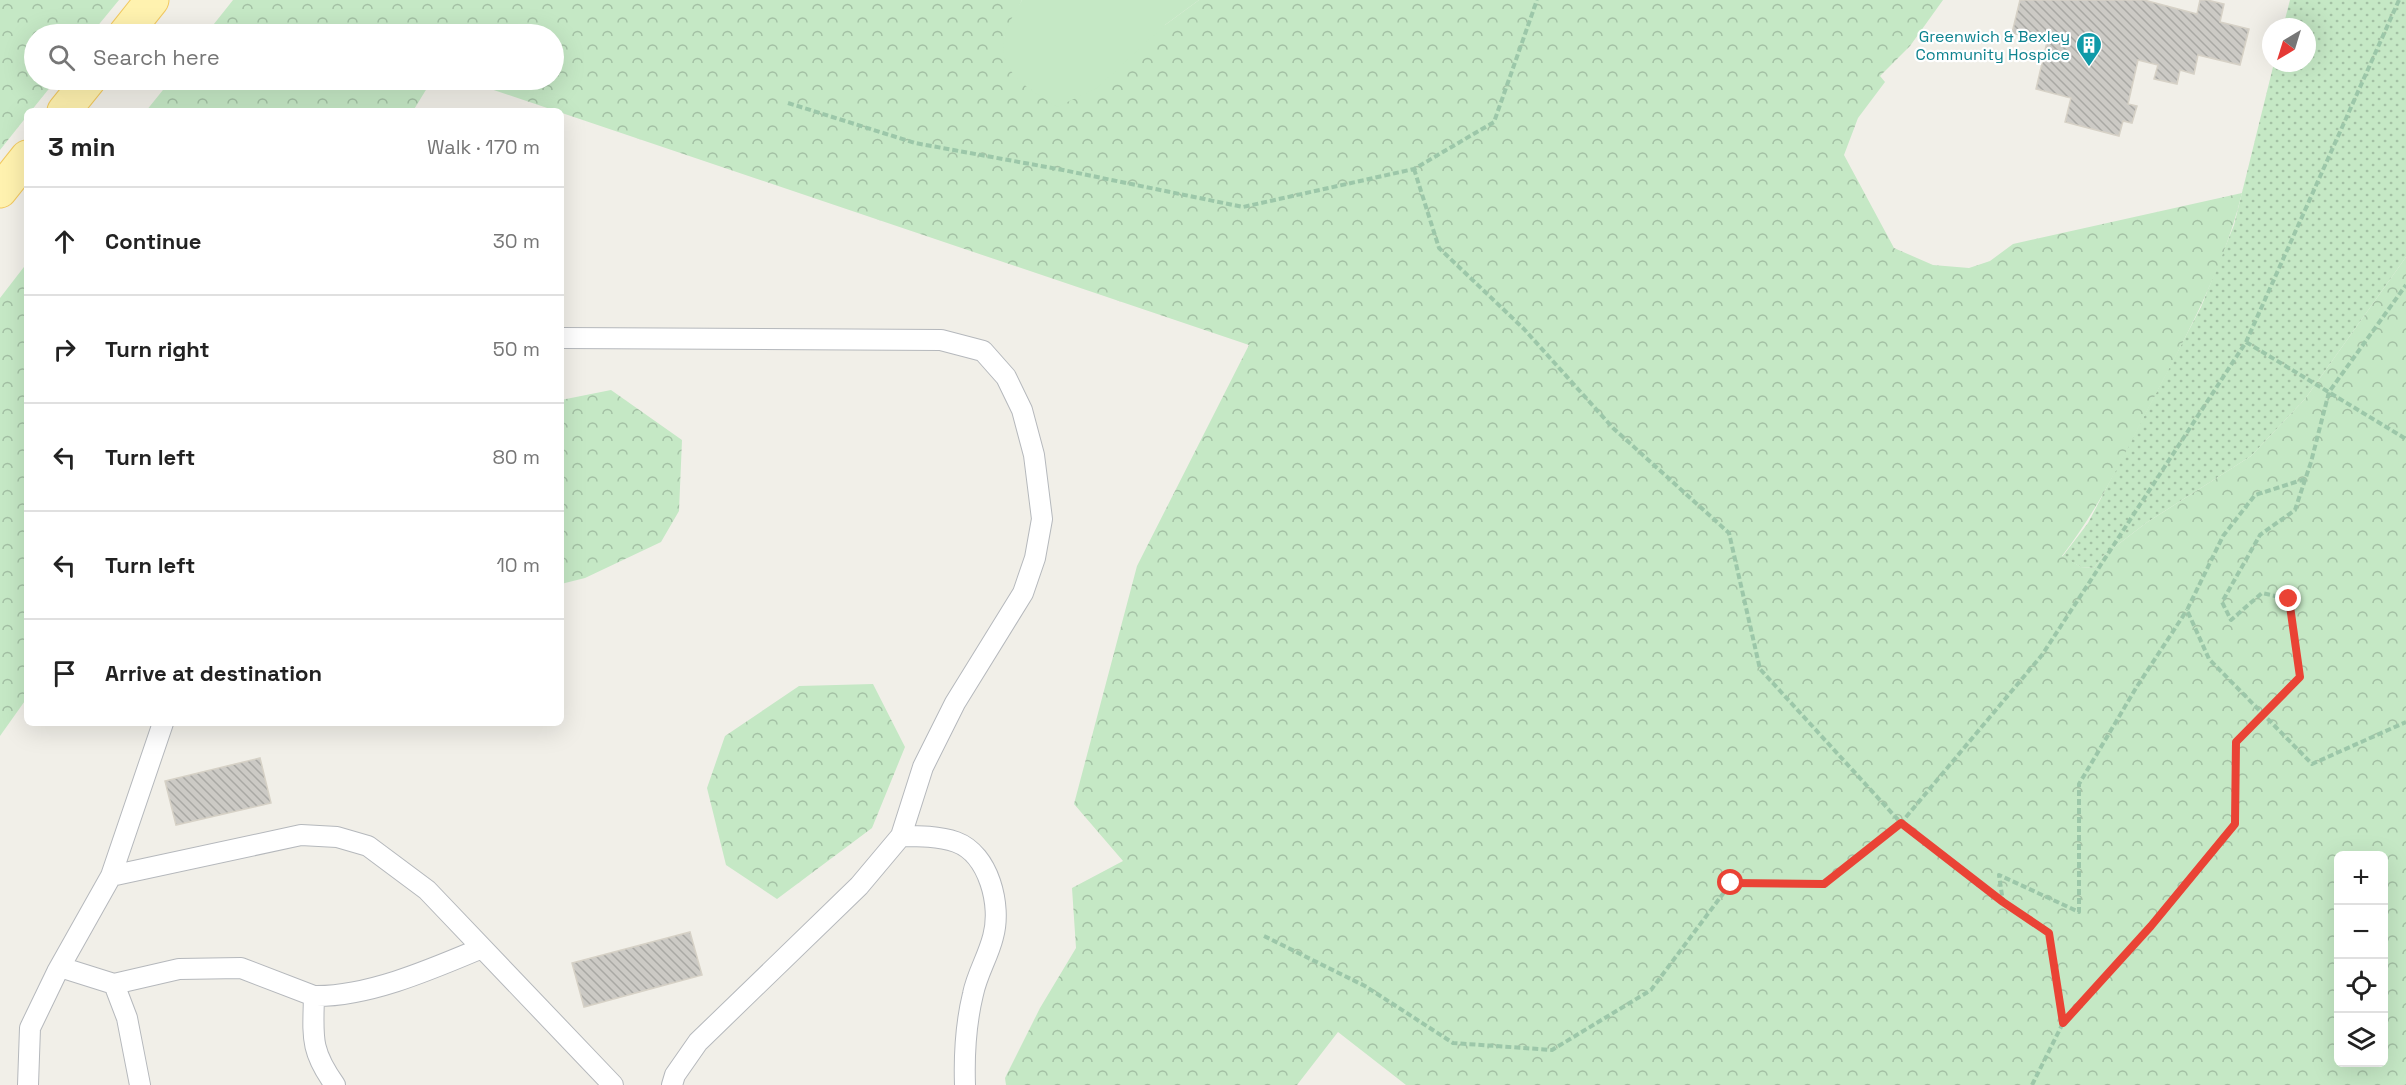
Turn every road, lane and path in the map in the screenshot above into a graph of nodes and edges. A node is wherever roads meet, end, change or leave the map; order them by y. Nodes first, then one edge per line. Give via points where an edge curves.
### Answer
1 (152, 0) edge
2 (1537, 0) edge
3 (2399, 0) edge
4 (133, 24) edge
5 (81, 90) edge
6 (788, 103) dead end
7 (66, 108) edge
8 (24, 161) edge
9 (1414, 169) junction
10 (0, 191) edge
11 (2406, 285) edge
12 (564, 338) edge
13 (2247, 342) junction
14 (2328, 392) junction
15 (2406, 439) edge
16 (2305, 479) junction
17 (2187, 610) junction
18 (2264, 714) junction
19 (2406, 722) edge
20 (162, 726) edge
21 (1901, 823) junction
22 (901, 836) junction
23 (111, 876) junction
24 (2003, 902) junction
25 (1264, 936) dead end
26 (482, 948) junction
27 (60, 967) junction
28 (114, 984) junction
29 (314, 996) junction
30 (2063, 1023) junction
31 (28, 1085) edge
32 (141, 1085) edge
33 (335, 1085) edge
34 (613, 1085) edge
35 (672, 1085) edge
36 (965, 1085) edge
37 (2032, 1085) edge

1 - 4 main road
2 - 9 path via 1494,122
3 - 13 path
5 - 7 main road
6 - 9 path via 915,143 1243,207
8 - 10 main road
9 - 21 path via 1439,248 1524,329 1614,428 1729,533 1760,669
11 - 14 path
12 - 22 lane via 940,340 982,351 1006,377 1022,410 1034,455 1042,519 1035,558 1023,593 922,767
13 - 14 path
13 - 21 path via 2042,656
14 - 15 path
14 - 16 path
16 - 17 path via 2255,495 2223,536
16 - 18 path via 2295,510 2260,534 2222,602 2231,620 2262,593 2289,599 2300,677
17 - 18 path via 2209,659
17 - 24 path via 2079,784 2079,912 1999,875
18 - 19 path via 2312,764
18 - 30 path via 2236,742 2235,824 2151,926
20 - 23 lane
21 - 24 path
21 - 25 path via 1824,884 1731,883 1652,990 1552,1050 1453,1043 1365,986
22 - 35 lane via 859,886 698,1042
22 - 36 lane via 926,836 958,843 980,861 992,885 997,912 994,936 973,993 964,1053
23 - 26 lane via 301,834 337,837 368,846 393,863 427,890
23 - 27 lane
24 - 30 path via 2049,933
26 - 29 lane via 434,968 340,996
26 - 34 lane
27 - 28 lane
27 - 31 lane via 30,1028
28 - 29 lane via 179,969 241,968
28 - 32 lane via 127,1018
29 - 33 lane via 313,1040 319,1063
30 - 37 path

